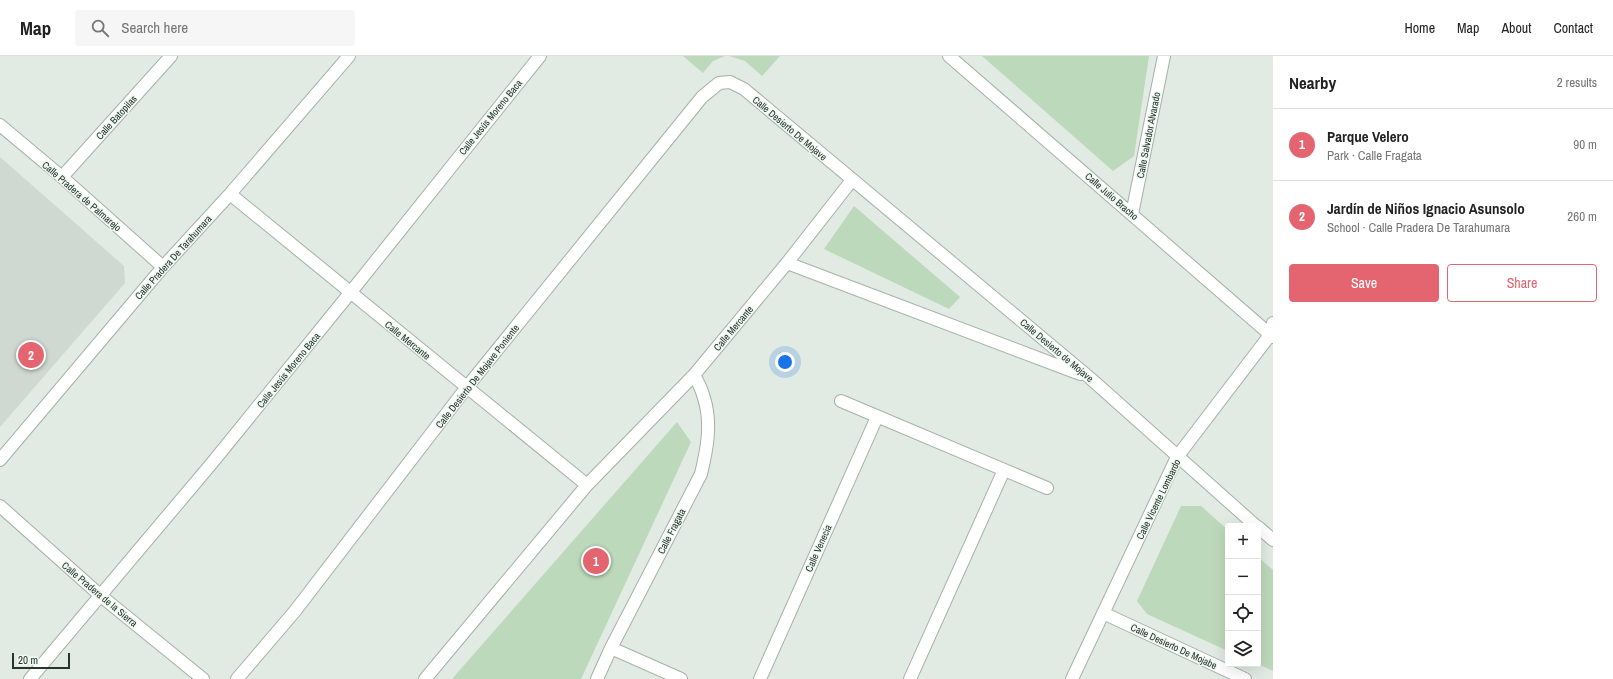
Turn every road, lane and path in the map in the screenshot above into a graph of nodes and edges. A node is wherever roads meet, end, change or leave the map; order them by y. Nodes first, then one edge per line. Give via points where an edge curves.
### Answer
1 (170, 56) edge
2 (349, 56) edge
3 (540, 56) edge
4 (949, 56) edge
5 (1164, 56) edge
6 (725, 82) joint
7 (0, 125) edge
8 (62, 178) junction
9 (852, 180) junction
10 (230, 194) junction
11 (1132, 214) junction
12 (787, 263) junction
13 (163, 267) junction
14 (350, 294) junction
15 (1272, 331) edge
16 (694, 375) junction
17 (1090, 378) junction
18 (467, 387) junction
19 (841, 401) dead end
20 (877, 417) junction
21 (1177, 457) junction
22 (0, 460) edge
23 (1004, 470) junction
24 (587, 485) junction
25 (1047, 488) dead end
26 (0, 506) edge
27 (1252, 523) edge
28 (1261, 530) edge
29 (1273, 540) edge
30 (101, 596) junction
31 (1103, 613) junction
32 (611, 648) junction
33 (30, 679) edge
34 (203, 679) edge
35 (237, 679) edge
36 (425, 679) edge
37 (597, 679) edge
38 (681, 679) edge
39 (760, 679) edge
40 (910, 679) edge
41 (1072, 679) edge
42 (1244, 679) edge

1 - 8 street, Calle Batopilas
2 - 10 street, Calle Pradera De Tarahumara
3 - 14 street, Calle Jesús Moreno Baca
4 - 11 street, Calle Julio Bracho
5 - 11 street, Calle Salvador Alvarado
6 - 9 street, Calle Desierto De Mojave via 744,89
6 - 18 street, Calle Desierto De Mojave Poniente via 719,83 702,97
7 - 8 street, Calle Pradera de Palmarejo
8 - 13 street, Calle Pradera de Palmarejo
9 - 12 street, Calle Mercante
9 - 17 street, Calle Desierto de Mojave
10 - 13 street, Calle Pradera De Tarahumara
10 - 14 street, Calle Mercante
11 - 15 street, Calle Julio Bracho
12 - 16 street, Calle Mercante
12 - 17 street
13 - 22 street, Calle Pradera De Tarahumara
14 - 18 street, Calle Mercante
14 - 30 street, Calle Jesús Moreno Baca
15 - 21 street, Calle Vicente Lombardo
16 - 24 street, Calle Mercante
16 - 32 street, Calle Fragata via 704,398 708,421 707,448 701,474
17 - 21 street, Calle Desierto de Mojave
18 - 24 street, Calle Mercante
18 - 35 street, Calle Desierto De Mojave Poniente via 295,611
19 - 20 street
20 - 23 street
20 - 39 street, Calle Venecia
21 - 27 street, Calle Desierto de Mojave
21 - 31 street, Calle Vicente Lombardo
23 - 25 street
23 - 40 street
24 - 36 street, Calle Mercante
26 - 30 street, Calle Pradera de la Sierra
28 - 29 street, Calle Desierto de Mojave
30 - 33 street, Calle Jesús Moreno Baca
30 - 34 street, Calle Pradera de la Sierra
31 - 41 street, Calle Vicente Lombardo
31 - 42 street, Calle Desierto De Mojabe
32 - 37 street, Calle Fragata
32 - 38 street

